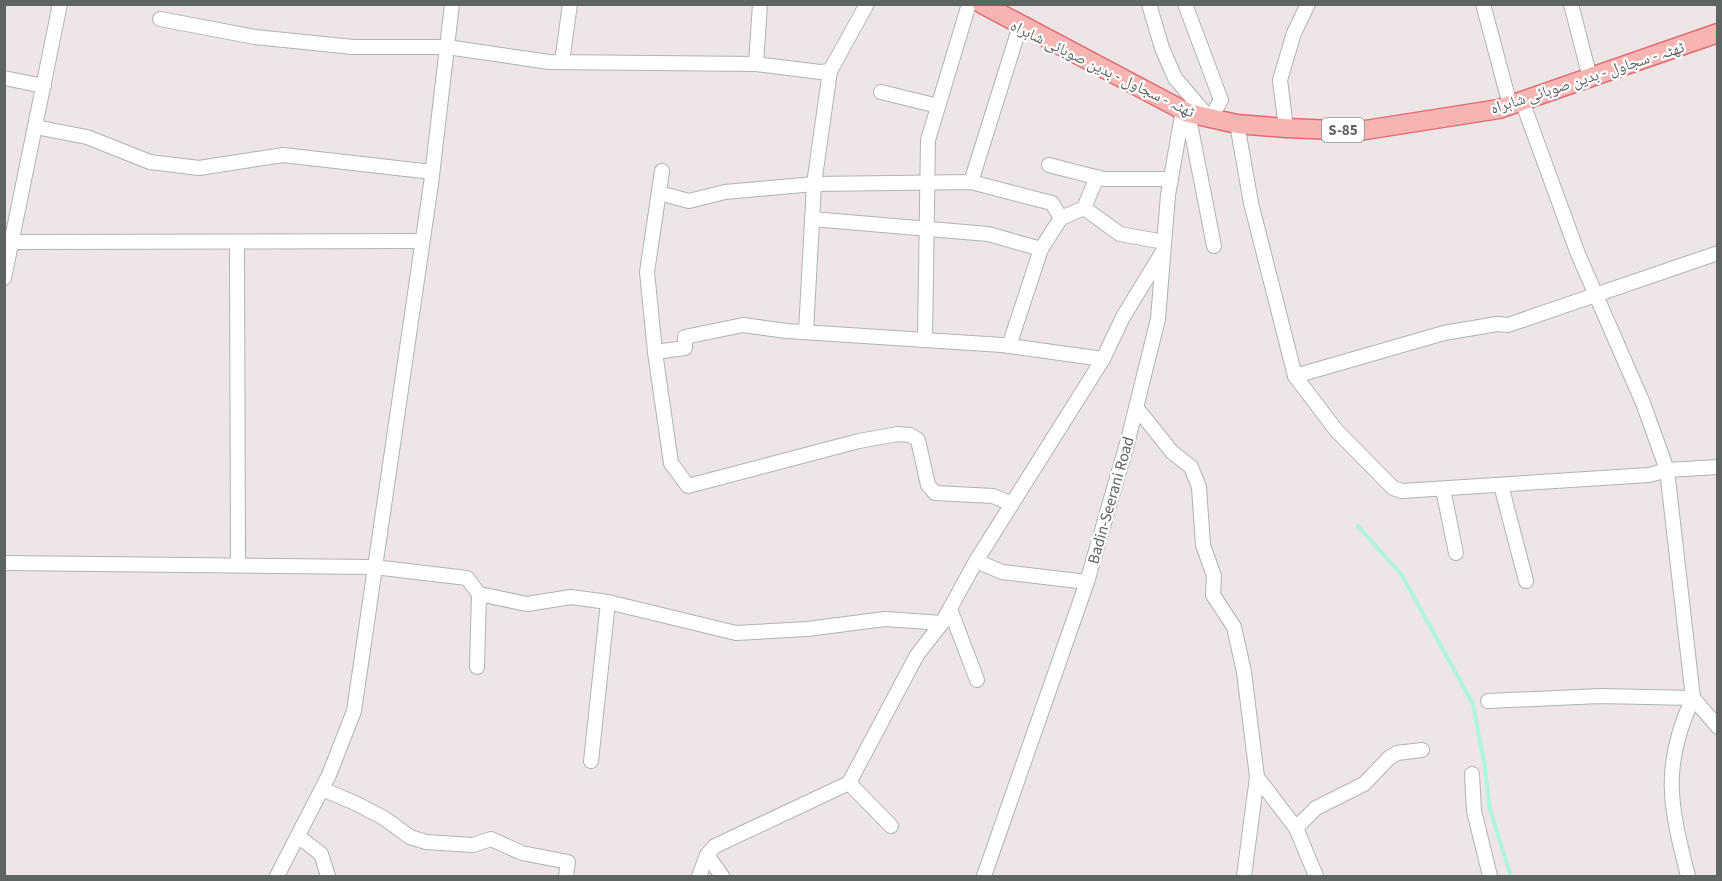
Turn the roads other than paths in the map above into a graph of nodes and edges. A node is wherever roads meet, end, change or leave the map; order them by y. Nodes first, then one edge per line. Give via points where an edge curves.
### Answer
1 (60, 4) edge
2 (452, 4) edge
3 (570, 4) edge
4 (760, 4) edge
5 (867, 4) edge
6 (969, 4) edge
7 (982, 4) edge
8 (1149, 4) edge
9 (1185, 4) edge
10 (1483, 4) edge
11 (1570, 4) edge
12 (1304, 5) edge
13 (160, 19) dead end
14 (1020, 26) junction
15 (1718, 33) edge
16 (447, 47) junction
17 (562, 62) junction
18 (756, 64) junction
19 (830, 71) junction
20 (4, 78) edge
21 (1590, 78) junction
22 (44, 86) junction
23 (881, 92) dead end
24 (1516, 103) junction
25 (938, 106) junction
26 (1185, 112) junction
27 (1210, 119) junction
28 (1237, 124) junction
29 (35, 127) junction
30 (1286, 128) junction
31 (1049, 165) dead end
32 (662, 171) dead end
33 (432, 172) junction
34 (1097, 177) junction
35 (1171, 179) junction
36 (927, 182) junction
37 (971, 182) junction
38 (814, 184) junction
39 (659, 194) junction
40 (1084, 208) junction
41 (1061, 218) junction
42 (812, 219) junction
43 (10, 221) edge
44 (927, 229) junction
45 (422, 241) junction
46 (12, 242) junction
47 (237, 242) junction
48 (1214, 246) dead end
49 (1163, 247) junction
50 (1041, 249) junction
51 (1718, 253) edge
52 (4, 278) edge
53 (1595, 293) junction
54 (806, 332) junction
55 (925, 340) junction
56 (1009, 346) junction
57 (656, 352) junction
58 (1103, 359) junction
59 (1295, 376) junction
60 (1136, 407) junction
61 (1718, 467) edge
62 (1667, 470) junction
63 (1501, 485) junction
64 (1443, 489) junction
65 (1012, 504) junction
66 (1456, 553) dead end
67 (976, 561) junction
68 (4, 563) edge
69 (238, 565) junction
70 (374, 567) junction
71 (1526, 580) dead end
72 (1087, 582) junction
73 (479, 594) junction
74 (608, 602) junction
75 (950, 609) junction
76 (942, 623) junction
77 (477, 667) dead end
78 (977, 680) dead end
79 (1693, 698) junction
80 (1488, 701) dead end
81 (1718, 727) edge
82 (1422, 750) dead end
83 (591, 761) dead end
84 (1472, 774) dead end
85 (1257, 777) junction
86 (849, 783) junction
87 (322, 789) junction
88 (891, 826) dead end
89 (1296, 828) junction
90 (299, 837) junction
91 (707, 855) junction
92 (277, 876) edge
93 (328, 876) edge
94 (566, 876) edge
95 (699, 876) edge
96 (722, 876) edge
97 (984, 876) edge
98 (1244, 876) edge
99 (1316, 876) edge
100 (1490, 876) edge
101 (1688, 876) edge

1 - 22 street
2 - 16 street
3 - 17 street
4 - 18 street
5 - 19 street
6 - 25 street
7 - 14 main road, ٹھٹہ - سجاول - بدین صوبائی شاہراہ / S-85
8 - 27 street via 1175,78
9 - 27 street via 1221,100
10 - 24 street
11 - 21 street
12 - 30 street via 1280,80
13 - 16 street via 255,37 331,45
14 - 26 main road, ٹھٹہ - سجاول - بدین صوبائی شاہراہ / S-85
14 - 37 street
15 - 21 main road, ٹھٹہ - سجاول - بدین صوبائی شاہراہ / S-85
16 - 17 street
16 - 33 street
17 - 18 street
18 - 19 street
19 - 38 street
20 - 22 street
21 - 24 main road, ٹھٹہ - سجاول - بدین صوبائی شاہراہ / S-85
22 - 29 street
23 - 25 street
24 - 30 main road, ٹھٹہ - سجاول - بدین صوبائی شاہراہ / S-85 via 1359,131
24 - 53 street
25 - 36 street via 928,140
26 - 27 main road, ٹھٹہ - سجاول - بدین صوبائی شاہراہ / S-85
26 - 35 street, Badin-Seerani Road
26 - 48 street
27 - 28 main road, ٹھٹہ - سجاول - بدین صوبائی شاہراہ / S-85
28 - 30 main road, ٹھٹہ - سجاول - بدین صوبائی شاہراہ / S-85
28 - 59 street via 1251,203
29 - 33 street via 87,137 150,162 199,168 283,155
29 - 43 street
31 - 34 street
32 - 39 street
33 - 45 street
34 - 35 street
34 - 40 street
35 - 49 street, Badin-Seerani Road
36 - 37 street
36 - 38 street
36 - 44 street
37 - 41 street via 1052,203
38 - 39 street via 725,192 689,201
38 - 42 street
39 - 57 street via 647,272
40 - 41 street
40 - 49 street via 1120,234
41 - 50 street
42 - 44 street
42 - 54 street
43 - 46 street
44 - 50 street via 988,234
44 - 55 street
45 - 47 street
45 - 70 street
46 - 47 street
46 - 52 street
47 - 69 street
49 - 58 street
49 - 60 street, Badin-Seerani Road via 1158,319
50 - 56 street
51 - 53 street
53 - 59 street via 1508,325 1444,333
53 - 62 street via 1643,403
54 - 55 street
54 - 57 street via 743,325 685,337 685,348
55 - 56 street
56 - 58 street
57 - 65 street via 670,463 688,486 898,434 918,440 928,485 935,493 993,496
58 - 65 street
59 - 64 street via 1336,430 1393,488
60 - 72 street, Badin-Seerani Road
60 - 85 street via 1172,452 1191,467 1199,487 1203,545 1214,576 1213,595 1234,627 1244,672
61 - 62 street
62 - 63 street via 1649,475
62 - 79 street
63 - 64 street
63 - 71 street
64 - 66 street
65 - 67 street
67 - 72 street via 1002,572
67 - 75 street
68 - 69 street
69 - 70 street
70 - 73 street via 467,578
70 - 87 street via 354,711
72 - 97 street, Badin-Seerani Road
73 - 74 street via 527,604 571,597
73 - 77 street
74 - 76 street via 736,633 885,619
74 - 83 street
75 - 76 street
75 - 78 street
76 - 86 street via 917,655
79 - 80 street via 1600,696
79 - 81 street
79 - 101 street via 1680,726 1670,776 1672,806
82 - 89 street via 1397,753 1364,784 1316,808
84 - 100 street via 1474,811
85 - 89 street
85 - 98 street
86 - 88 street
86 - 91 street via 715,846
87 - 90 street
87 - 94 street via 384,818 410,837 473,845 491,838 522,854 568,862
89 - 99 street
90 - 92 street
90 - 93 street via 321,854
91 - 95 street
91 - 96 street

